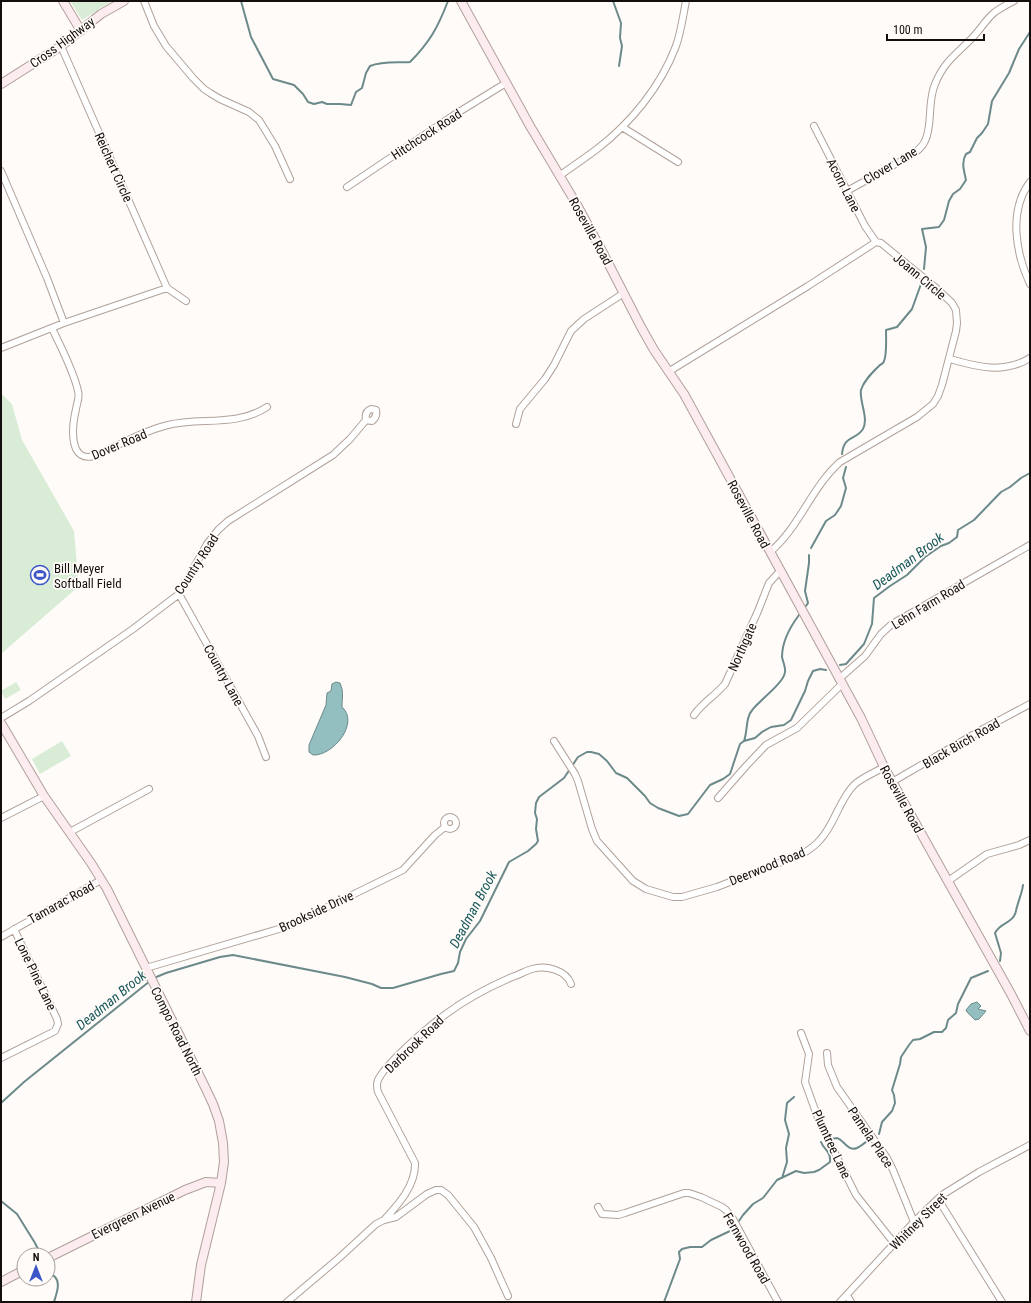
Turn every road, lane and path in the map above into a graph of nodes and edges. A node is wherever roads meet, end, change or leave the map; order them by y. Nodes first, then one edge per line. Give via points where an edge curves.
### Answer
1 (63, 1) edge
2 (124, 1) edge
3 (144, 1) edge
4 (461, 1) edge
5 (686, 1) edge
6 (1014, 1) edge
7 (80, 30) junction
8 (61, 46) junction
9 (506, 83) junction
10 (1, 84) edge
11 (814, 126) dead end
12 (622, 127) junction
13 (678, 162) dead end
14 (1, 171) edge
15 (559, 176) junction
16 (290, 180) dead end
17 (1030, 182) edge
18 (347, 187) dead end
19 (847, 191) junction
20 (876, 242) junction
21 (1030, 284) edge
22 (167, 288) junction
23 (624, 293) junction
24 (186, 301) dead end
25 (64, 323) junction
26 (52, 328) junction
27 (1, 348) edge
28 (1030, 358) edge
29 (950, 359) junction
30 (668, 372) junction
31 (266, 407) dead end
32 (366, 420) dead end
33 (516, 424) dead end
34 (1030, 545) edge
35 (770, 552) junction
36 (780, 571) junction
37 (180, 594) junction
38 (841, 682) junction
39 (1030, 704) edge
40 (694, 715) dead end
41 (1, 718) edge
42 (1, 723) edge
43 (554, 741) dead end
44 (266, 757) dead end
45 (884, 767) junction
46 (892, 782) junction
47 (149, 789) dead end
48 (44, 796) junction
49 (718, 798) dead end
50 (1, 818) edge
51 (445, 827) dead end
52 (70, 832) junction
53 (1030, 840) edge
54 (101, 880) junction
55 (948, 881) junction
56 (14, 929) junction
57 (1, 937) edge
58 (146, 968) junction
59 (571, 984) dead end
60 (1030, 1031) edge
61 (801, 1033) dead end
62 (827, 1053) dead end
63 (1, 1058) edge
64 (1030, 1145) edge
65 (221, 1183) junction
66 (938, 1199) junction
67 (598, 1207) dead end
68 (384, 1220) junction
69 (914, 1222) junction
70 (894, 1243) junction
71 (56, 1254) edge
72 (16, 1274) edge
73 (1, 1282) edge
74 (847, 1295) junction
75 (508, 1296) dead end
76 (196, 1302) edge
77 (287, 1302) edge
78 (778, 1302) edge
79 (840, 1302) edge
80 (852, 1302) edge
81 (1002, 1302) edge

1 - 7 street
2 - 7 street, Cross Highway
3 - 16 street via 166,46 193,78 210,93 249,112 259,120 275,146
4 - 9 street, Roseville Road
5 - 12 street via 676,45 664,73
6 - 19 street, Clover Lane via 996,12 949,59 934,85 928,131 925,142 918,150
7 - 8 street, Cross Highway
8 - 10 street, Cross Highway
8 - 22 street, Reichert Circle
9 - 15 street, Roseville Road
9 - 18 street, Hitchcock Road via 454,114
11 - 19 street, Acorn Lane
12 - 13 street
12 - 15 street
14 - 25 street
15 - 23 street, Roseville Road
17 - 21 street via 1018,207 1017,232 1021,261
19 - 20 street, Acorn Lane
20 - 29 street, Joann Circle via 881,243 935,286 952,303 958,323
20 - 30 street
22 - 24 street
22 - 25 street
23 - 30 street, Roseville Road
23 - 33 street via 570,331 554,365 520,409
25 - 26 street
26 - 27 street
26 - 31 street, Dover Road via 79,394 73,437 81,456 94,456 151,430 169,425 238,418 257,413
28 - 29 street via 1014,366 990,369
29 - 35 street, Joann Circle via 933,404 916,417 840,462 822,481 780,544
30 - 35 street, Roseville Road via 687,400
32 - 37 street, Country Road via 333,455 228,521 218,530 207,544
34 - 38 street, Lehn Farm Road via 892,624
35 - 36 street, Roseville Road
36 - 38 street, Roseville Road
36 - 40 street, Northgate via 769,583 725,684
37 - 41 street, Country Road via 133,629
37 - 44 street, Country Lane via 258,736
38 - 45 street, Roseville Road
38 - 49 street, Lehn Farm Road via 797,728 766,745
39 - 46 street, Black Birch Road
42 - 48 street, Compo Road North
43 - 45 street, Deerwood Road via 575,774 592,829 600,845 633,881 646,889 677,898 717,887 802,854 821,840 845,796 855,784
45 - 46 street, Roseville Road
46 - 55 street, Roseville Road
47 - 52 street
48 - 50 street
48 - 52 street, Compo Road North
51 - 58 street, Brookside Drive via 403,870 289,926
52 - 54 street, Compo Road North
53 - 55 street via 987,854
54 - 56 street, Tamarac Road
54 - 58 street, Compo Road North
55 - 60 street, Roseville Road
56 - 57 street, Tamarac Road
56 - 63 street, Lone Pine Lane via 58,1024 55,1030
58 - 65 street, Compo Road North via 216,1111 224,1148
59 - 68 street, Darbrook Road via 561,972 541,968 489,987 445,1014 396,1058 383,1074 376,1087 415,1163 415,1174 400,1202
61 - 70 street, Plumtree Lane via 809,1054 805,1082 819,1120 856,1196
62 - 69 street, Pamela Place via 828,1065 837,1086 887,1158
64 - 66 street, Whitney Street via 959,1184
65 - 71 street, Evergreen Avenue via 206,1182 191,1187
65 - 76 street, Compo Road North via 201,1265
66 - 69 street, Whitney Street
66 - 81 street
67 - 78 street, Fernwood Road via 602,1214 618,1215 689,1193 722,1207 733,1219
68 - 75 street, Darbrook Road via 396,1217 432,1191 445,1192 480,1237
68 - 77 street, Darbrook Road via 376,1224
69 - 70 street, Whitney Street
70 - 74 street, Whitney Street
72 - 73 street
74 - 79 street, Whitney Street
74 - 80 street

